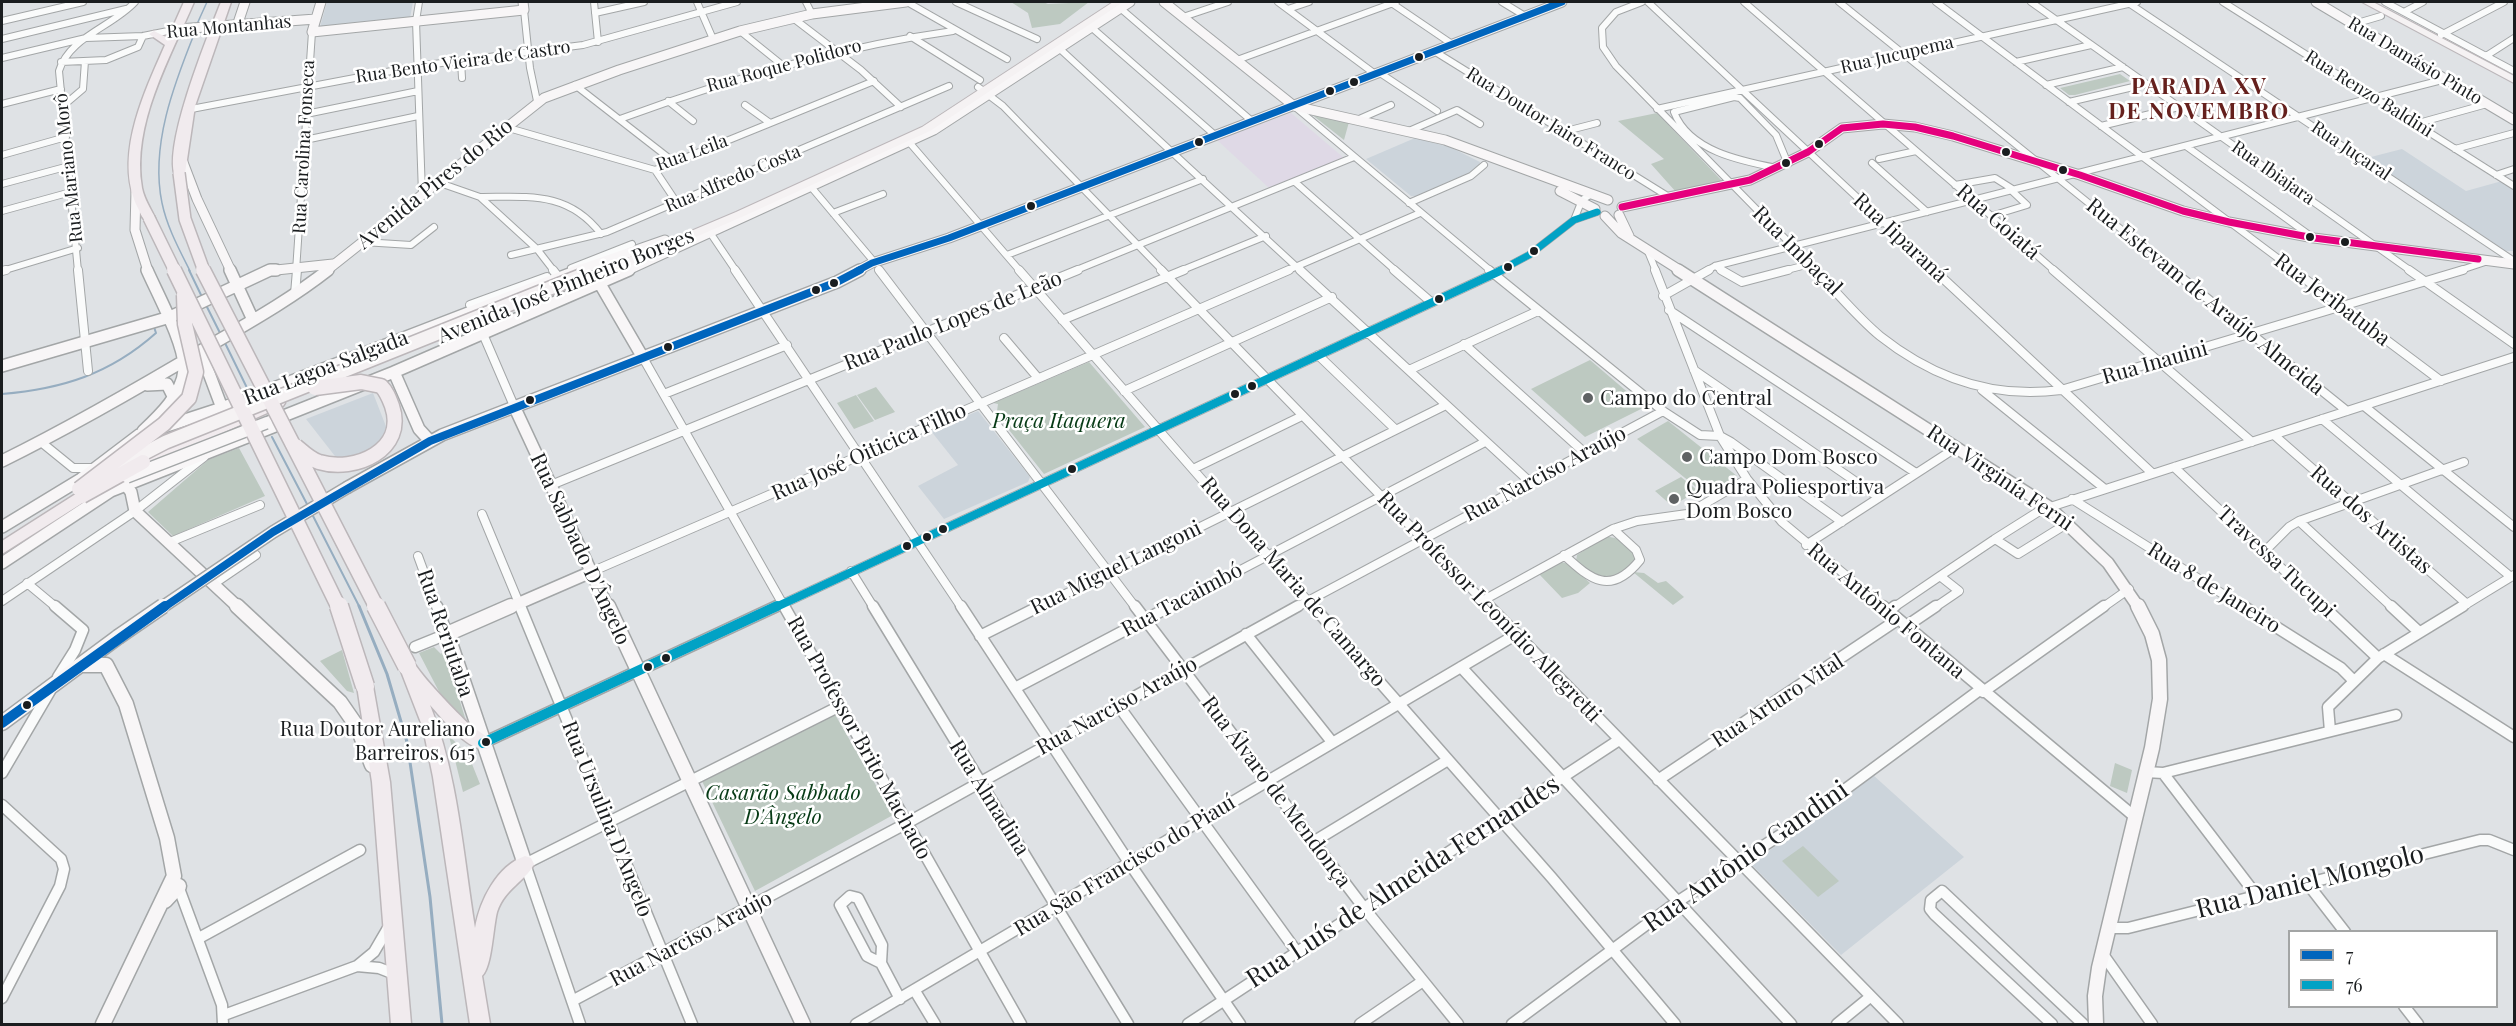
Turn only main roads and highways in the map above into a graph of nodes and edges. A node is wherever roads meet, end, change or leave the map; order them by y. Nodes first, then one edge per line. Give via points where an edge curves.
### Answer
1 (189, 2) edge
2 (226, 2) edge
3 (1103, 2) edge
4 (2367, 2) edge
5 (2375, 2) edge
6 (1119, 5) edge
7 (148, 35) road end
8 (2440, 36) junction
9 (171, 44) junction
10 (1042, 61) road end
11 (2514, 76) edge
12 (1006, 77) junction
13 (984, 88) junction
14 (590, 275) junction
15 (185, 294) junction
16 (315, 388) junction
17 (295, 445) junction
18 (80, 488) junction
19 (42, 517) junction
20 (2, 540) edge
21 (2, 548) edge
22 (411, 672) junction
23 (483, 743) road end
24 (525, 864) road end
25 (476, 983) junction
26 (401, 1024) edge
27 (480, 1024) edge

1 - 9 highway
2 - 17 highway, bridge via 214,25 186,110 179,173 185,219 199,262
3 - 13 main road, Avenida José Pinheiro Borges
4 - 8 main road
5 - 8 main road
6 - 12 main road, Avenida José Pinheiro Borges
7 - 9 highway
8 - 11 main road
9 - 15 highway, bridge via 142,121 136,190
10 - 12 main road
12 - 13 main road, Avenida José Pinheiro Borges
13 - 14 main road, Avenida José Pinheiro Borges via 924,121
13 - 14 main road, Avenida José Pinheiro Borges via 926,129 740,214
14 - 16 main road, Avenida José Pinheiro Borges, bridge
14 - 18 main road, Avenida José Pinheiro Borges, bridge via 166,442
15 - 18 highway, bridge via 185,324 196,372 189,398 164,424
15 - 26 highway, bridge via 330,587 347,626 365,686 381,782
16 - 17 highway, bridge via 361,382 377,384 384,388 396,416 396,430 384,448 346,464 316,461
16 - 18 highway, Avenida José Pinheiro Borges, bridge
17 - 22 highway, bridge
18 - 19 highway, Avenida José Pinheiro Borges
19 - 20 highway, Avenida José Pinheiro Borges
19 - 21 highway, Avenida José Pinheiro Borges
22 - 23 highway via 457,726
22 - 25 highway via 431,728 442,777
24 - 25 highway via 501,886 486,911
25 - 27 highway

